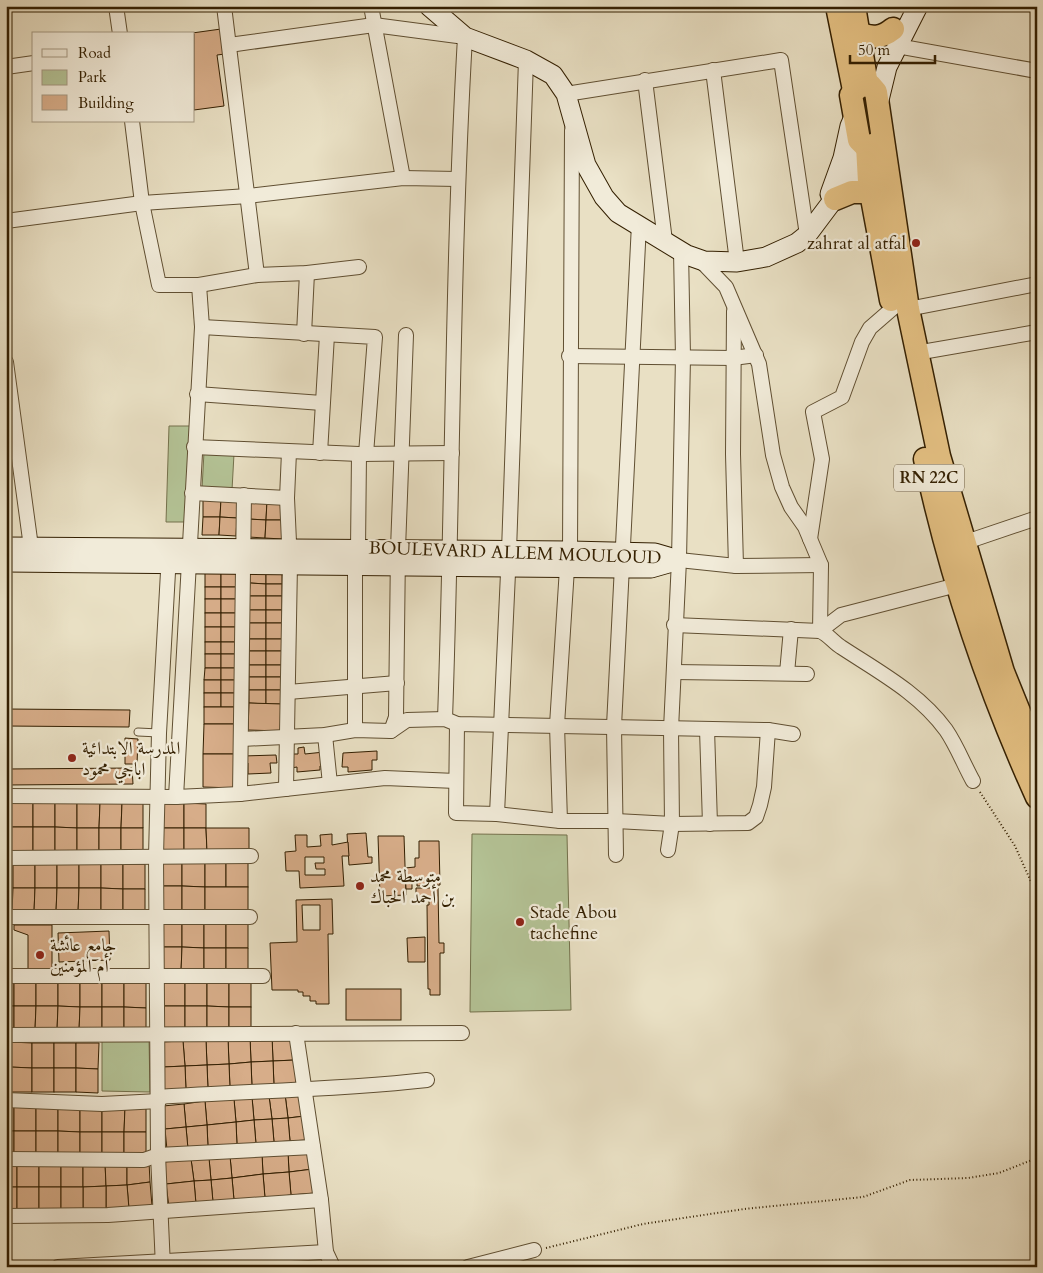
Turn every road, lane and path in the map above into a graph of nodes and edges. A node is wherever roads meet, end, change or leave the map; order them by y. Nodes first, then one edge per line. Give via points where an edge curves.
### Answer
1 (116, 6) edge
2 (224, 6) edge
3 (371, 6) edge
4 (429, 6) edge
5 (836, 6) edge
6 (854, 6) edge
7 (906, 6) edge
8 (918, 6) edge
9 (374, 25) junction
10 (120, 32) edge
11 (859, 33) junction
12 (465, 37) junction
13 (895, 38) junction
14 (229, 45) junction
15 (526, 60) junction
16 (32, 63) edge
17 (6, 67) edge
18 (714, 70) junction
19 (1037, 71) edge
20 (644, 80) junction
21 (867, 91) junction
22 (566, 94) junction
23 (572, 116) junction
24 (854, 117) junction
25 (132, 122) edge
26 (871, 143) junction
27 (403, 178) junction
28 (457, 179) junction
29 (872, 192) junction
30 (248, 196) junction
31 (142, 203) junction
32 (828, 207) junction
33 (6, 221) edge
34 (638, 224) junction
35 (807, 235) junction
36 (665, 240) junction
37 (682, 251) junction
38 (700, 260) junction
39 (737, 262) junction
40 (360, 267) dead end
41 (307, 273) junction
42 (257, 275) junction
43 (1037, 284) edge
44 (199, 285) junction
45 (734, 305) junction
46 (900, 309) junction
47 (202, 327) junction
48 (1037, 332) edge
49 (304, 334) junction
50 (327, 335) junction
51 (406, 335) dead end
52 (916, 353) junction
53 (756, 355) junction
54 (569, 356) junction
55 (632, 356) junction
56 (683, 357) junction
57 (733, 358) junction
58 (6, 362) edge
59 (197, 394) junction
60 (322, 403) junction
61 (194, 446) junction
62 (289, 452) junction
63 (320, 453) junction
64 (452, 453) junction
65 (362, 454) junction
66 (403, 455) junction
67 (192, 493) junction
68 (244, 495) junction
69 (287, 498) junction
70 (1037, 518) edge
71 (810, 539) junction
72 (963, 543) junction
73 (6, 547) edge
74 (32, 554) junction
75 (178, 556) junction
76 (357, 556) junction
77 (243, 557) junction
78 (289, 557) junction
79 (398, 557) junction
80 (451, 558) junction
81 (509, 559) junction
82 (569, 560) junction
83 (679, 560) junction
84 (622, 561) junction
85 (6, 562) edge
86 (821, 565) junction
87 (736, 566) junction
88 (957, 585) junction
89 (674, 625) junction
90 (791, 629) junction
91 (820, 631) junction
92 (674, 672) junction
93 (788, 673) junction
94 (807, 674) dead end
95 (397, 683) junction
96 (355, 688) junction
97 (288, 692) junction
98 (161, 707) junction
99 (182, 707) junction
100 (451, 722) junction
101 (501, 725) junction
102 (557, 725) junction
103 (614, 726) junction
104 (671, 729) junction
105 (707, 729) junction
106 (355, 730) junction
107 (768, 730) junction
108 (391, 731) junction
109 (138, 732) dead end
110 (159, 732) junction
111 (792, 734) dead end
112 (326, 735) junction
113 (286, 738) junction
114 (242, 739) junction
115 (1037, 756) edge
116 (456, 780) junction
117 (973, 781) joint
118 (330, 784) junction
119 (286, 789) junction
120 (240, 794) junction
121 (6, 796) edge
122 (157, 797) junction
123 (176, 797) junction
124 (1037, 797) edge
125 (497, 814) junction
126 (560, 821) junction
127 (616, 821) junction
128 (672, 824) junction
129 (710, 824) junction
130 (668, 850) dead end
131 (616, 855) dead end
132 (251, 856) dead end
133 (156, 857) junction
134 (6, 858) edge
135 (1037, 895) edge
136 (6, 917) edge
137 (250, 917) dead end
138 (156, 918) junction
139 (6, 976) edge
140 (263, 976) dead end
141 (156, 977) junction
142 (296, 1033) junction
143 (462, 1033) dead end
144 (157, 1034) junction
145 (6, 1035) edge
146 (427, 1080) dead end
147 (303, 1088) junction
148 (159, 1099) junction
149 (6, 1100) edge
150 (313, 1147) junction
151 (158, 1155) junction
152 (6, 1158) edge
153 (1037, 1158) edge
154 (321, 1200) junction
155 (160, 1210) junction
156 (6, 1216) edge
157 (534, 1250) joint
158 (326, 1252) junction
159 (163, 1265) edge
160 (58, 1267) edge
161 (333, 1267) edge
162 (468, 1267) edge

1 - 10 street
2 - 14 street
3 - 9 street
4 - 12 main road
5 - 21 highway via 847,57
6 - 11 highway
7 - 13 main road
8 - 13 main road
9 - 12 street
9 - 14 street
9 - 27 street
11 - 13 highway via 873,38 887,34
11 - 21 highway
12 - 15 main road
12 - 28 street
13 - 19 street
13 - 21 main road via 876,63
14 - 30 street
15 - 22 main road via 553,75
15 - 81 street
16 - 17 street
18 - 20 street
18 - 35 street via 781,60
18 - 39 street
20 - 22 street
20 - 36 street
21 - 24 highway via 852,95
21 - 26 highway
22 - 23 main road
23 - 34 main road via 586,165 604,196 618,212
23 - 54 street
24 - 26 highway via 859,140
24 - 32 main road
25 - 31 street
26 - 29 highway, RN 22C
26 - 32 main road
26 - 46 highway, RN 22C
27 - 28 street
27 - 30 street
28 - 64 street
29 - 32 highway via 852,192
29 - 46 highway, RN 22C
30 - 31 street
30 - 42 street
31 - 33 street
31 - 44 street via 159,286
32 - 35 main road
34 - 36 main road
34 - 55 street
35 - 39 main road via 766,257
36 - 37 main road
37 - 38 main road
37 - 56 street
38 - 39 main road
38 - 45 street via 726,287
40 - 41 street
41 - 42 street
41 - 49 street
42 - 44 street
43 - 46 street
44 - 47 street
45 - 53 street
45 - 57 street
46 - 52 highway, RN 22C
46 - 71 street via 870,328 842,397 813,412 822,459
46 - 88 highway, RN 22C via 932,494
47 - 49 street
47 - 59 street
48 - 52 street
49 - 50 street
50 - 60 street
50 - 65 street via 375,337
51 - 66 street
52 - 72 highway, RN 22C
53 - 57 street
53 - 71 street via 766,397 773,455 782,486
54 - 55 street
54 - 82 street
55 - 56 street
55 - 84 street
56 - 57 street
56 - 83 street
57 - 87 street
58 - 74 street
59 - 60 street
59 - 61 street
60 - 63 street
61 - 62 street
61 - 67 street
62 - 63 street
62 - 69 street
63 - 65 street
64 - 66 street
64 - 80 street
65 - 66 street
65 - 76 street
66 - 79 street
67 - 68 street
67 - 75 street
68 - 69 street
68 - 77 street
69 - 78 street
70 - 72 street
71 - 86 street
72 - 115 highway, RN 22C via 1003,672
73 - 74 main road, BOULEVARD ALLEM MOULOUD
74 - 75 main road, BOULEVARD ALLEM MOULOUD
74 - 85 main road, BOULEVARD ALLEM MOULOUD
75 - 77 main road, BOULEVARD ALLEM MOULOUD
75 - 98 street
75 - 99 street
76 - 78 main road, BOULEVARD ALLEM MOULOUD
76 - 79 main road, BOULEVARD ALLEM MOULOUD
76 - 96 street
77 - 78 main road, BOULEVARD ALLEM MOULOUD
77 - 114 street
78 - 97 street
79 - 80 main road, BOULEVARD ALLEM MOULOUD
79 - 95 street
80 - 81 main road, BOULEVARD ALLEM MOULOUD
80 - 100 street
81 - 82 main road, BOULEVARD ALLEM MOULOUD
81 - 101 street
82 - 84 main road, BOULEVARD ALLEM MOULOUD
82 - 102 street
83 - 84 main road, BOULEVARD ALLEM MOULOUD via 655,553
83 - 87 street
83 - 89 street
84 - 103 street
86 - 87 street
86 - 91 street
88 - 91 street via 841,615
88 - 124 highway, RN 22C via 995,697
89 - 90 street
89 - 92 street
90 - 91 street
90 - 93 street
91 - 117 street via 914,696 946,730
92 - 93 street
92 - 104 street
93 - 94 street
95 - 96 street
95 - 108 street via 396,717
96 - 97 street
96 - 106 street
97 - 113 street
98 - 99 street
98 - 110 street
99 - 123 street
100 - 101 street
100 - 108 street via 407,720
100 - 116 street
101 - 102 street
101 - 125 street
102 - 103 street
102 - 126 street
103 - 104 street
103 - 127 street
104 - 105 street
104 - 128 street
105 - 107 street
105 - 129 street
106 - 108 street
106 - 112 street
107 - 111 street
107 - 129 street via 764,787 756,817 748,823
109 - 110 lane
110 - 122 street
112 - 113 street
112 - 118 street
113 - 114 street
113 - 119 street
114 - 120 street
116 - 118 street via 385,778
116 - 125 street via 456,813
117 - 135 path via 1015,846
118 - 119 street
119 - 120 street
120 - 123 street
121 - 122 street
122 - 123 street
122 - 133 street
125 - 126 street
126 - 127 street
127 - 128 street
127 - 131 street
128 - 129 street
128 - 130 street
132 - 133 street
133 - 134 street
133 - 138 street
136 - 138 street
137 - 138 street
138 - 141 street
139 - 141 street
140 - 141 street
141 - 144 street
142 - 143 street
142 - 144 street
142 - 147 street
144 - 145 street
144 - 148 street
146 - 147 street via 365,1087
147 - 148 street
147 - 150 street
148 - 149 street via 102,1104
148 - 151 street
150 - 151 street
150 - 154 street
151 - 152 street via 144,1160
151 - 155 street
153 - 157 path via 999,1173 968,1178 910,1180 864,1197 643,1224
154 - 155 street
154 - 158 street
155 - 156 street via 108,1215
155 - 159 street
157 - 162 street
158 - 159 street
158 - 161 street
159 - 160 street

